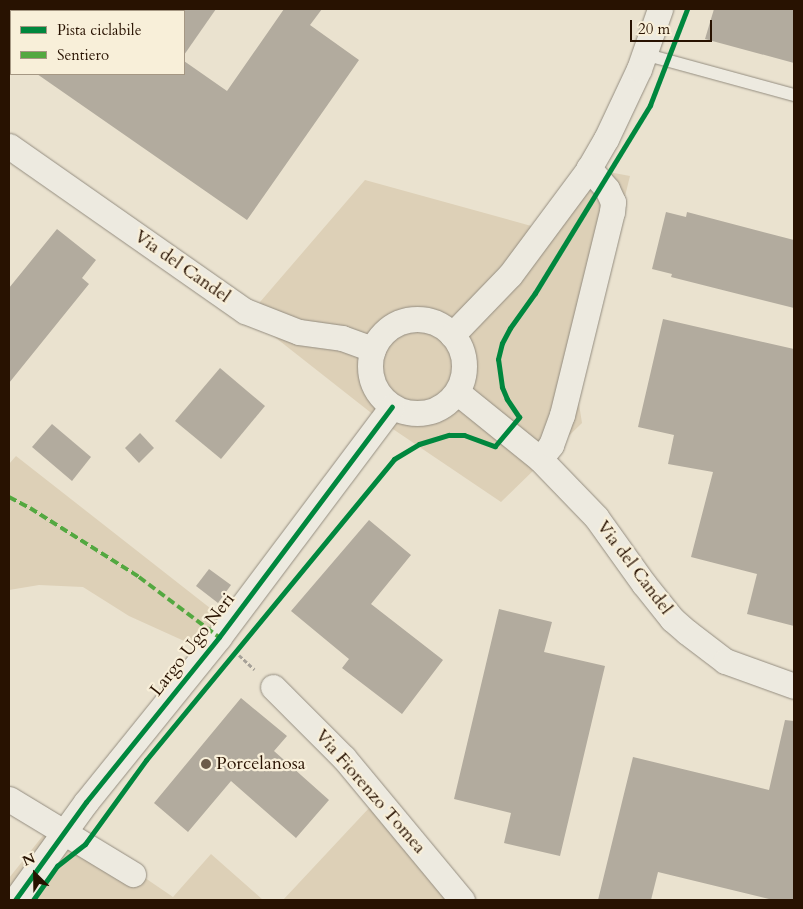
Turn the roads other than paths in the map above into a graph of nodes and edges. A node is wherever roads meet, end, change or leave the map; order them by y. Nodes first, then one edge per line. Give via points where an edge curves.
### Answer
1 (660, 9) edge
2 (644, 54) junction
3 (794, 95) edge
4 (9, 146) edge
5 (589, 168) junction
6 (452, 335) junction
7 (373, 349) junction
8 (457, 392) junction
9 (392, 407) junction
10 (540, 459) junction
11 (794, 686) edge
12 (273, 687) dead end
13 (9, 798) edge
14 (64, 831) junction
15 (134, 874) dead end
16 (15, 900) edge
17 (462, 900) edge

1 - 2 street
2 - 3 lane
2 - 5 street
4 - 7 street, Via del Candel via 245,312 299,332 342,338
5 - 6 street via 510,275
5 - 10 street via 607,189 613,202 612,212 562,415 552,445
6 - 7 street via 429,321 402,321 380,337
6 - 8 street via 464,362
7 - 9 street via 370,362 374,387
8 - 9 street via 440,406 420,414
8 - 10 street, Via del Candel
9 - 14 street, Largo Ugo Neri via 219,637
10 - 11 street, Via del Candel via 596,517 672,619 725,661
12 - 17 street, Via Fiorenzo Tomea via 344,758
13 - 14 street
14 - 15 street
14 - 16 street, Largo Ugo Neri

